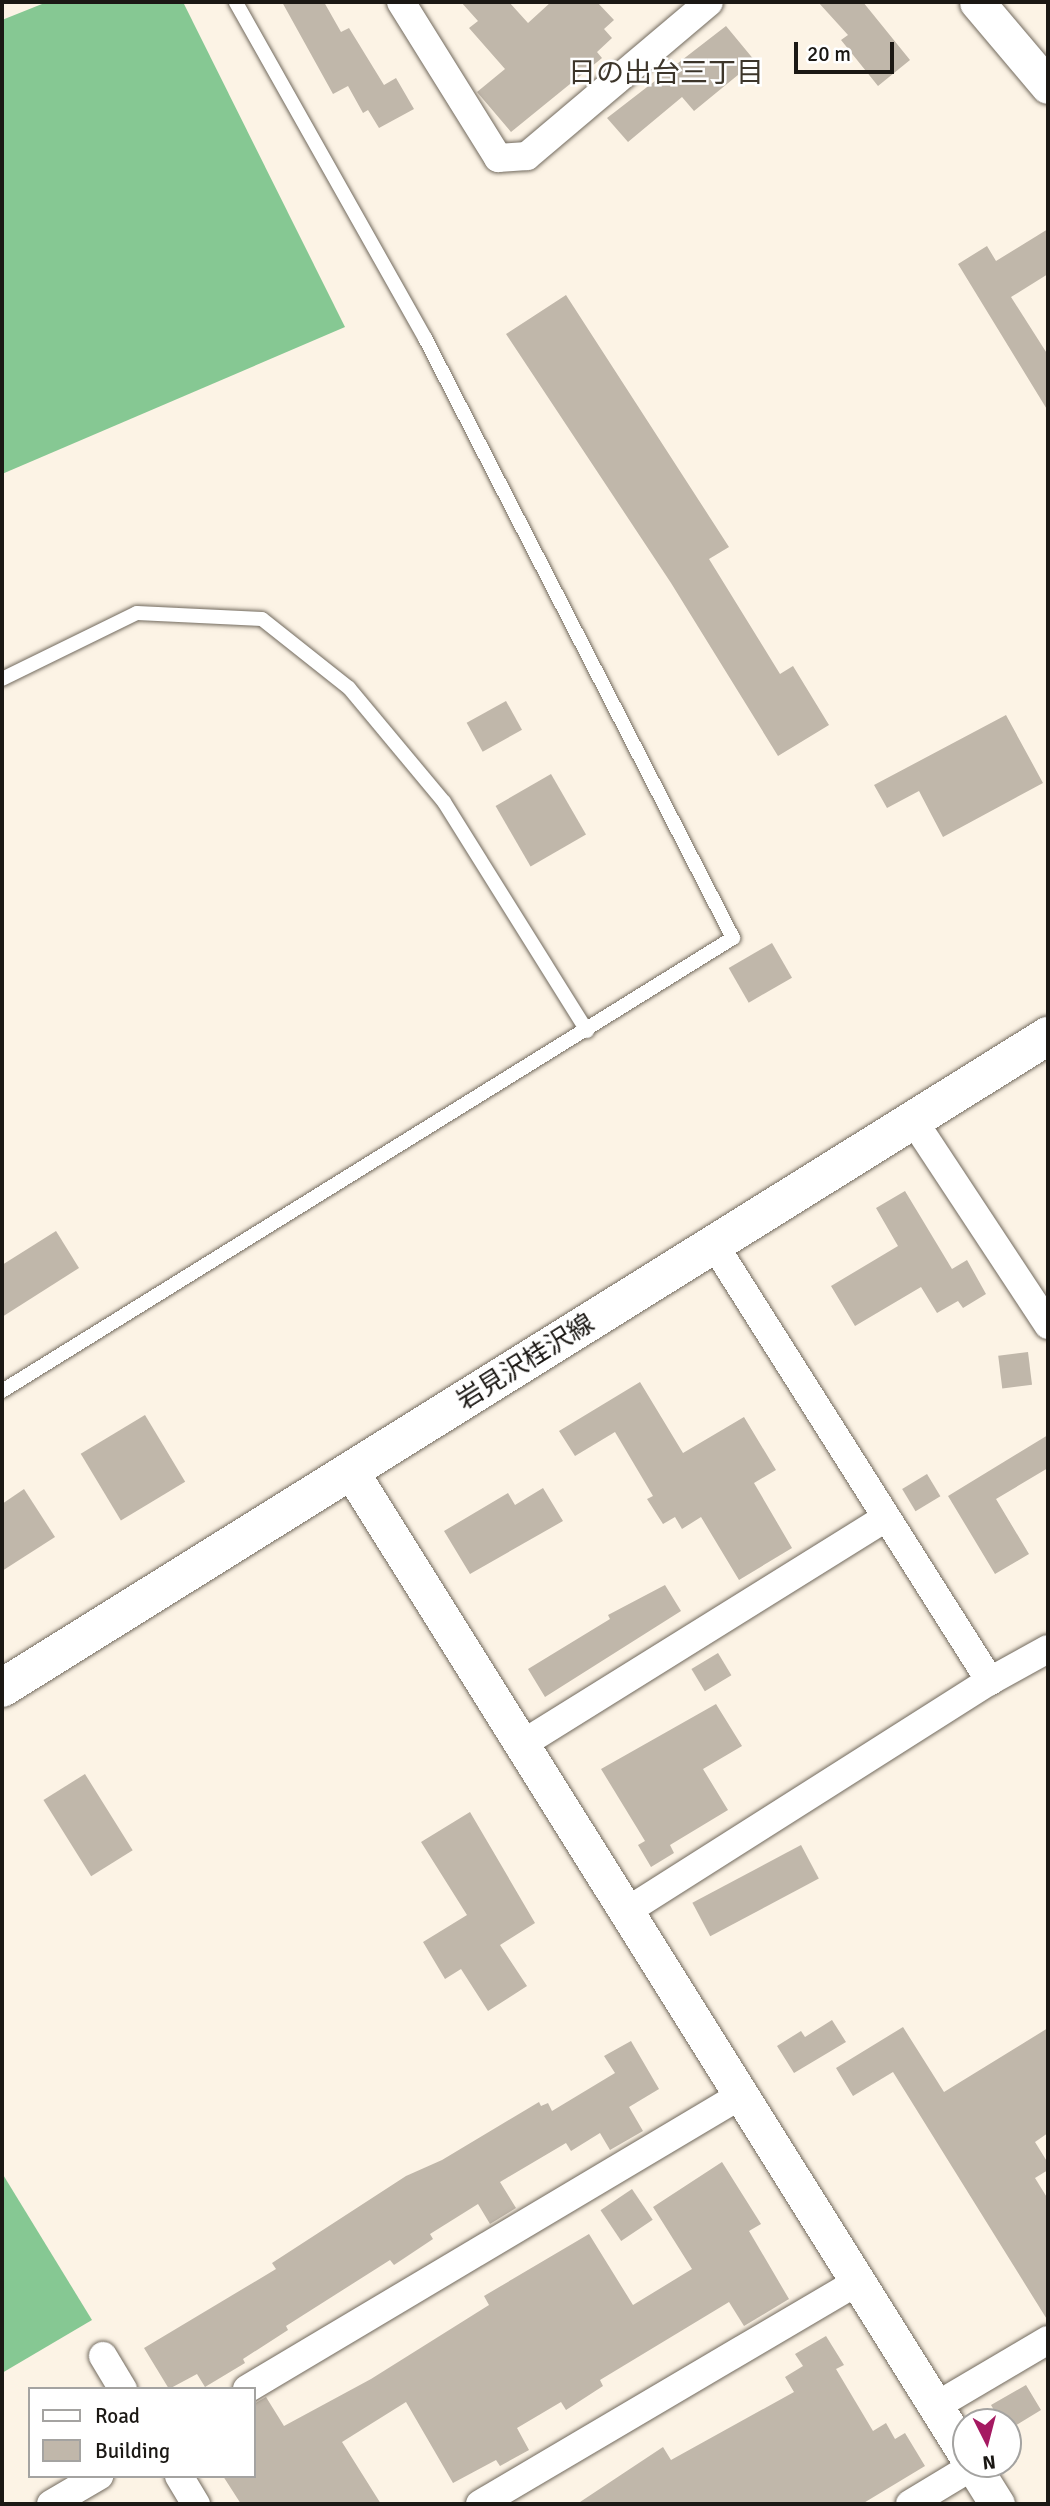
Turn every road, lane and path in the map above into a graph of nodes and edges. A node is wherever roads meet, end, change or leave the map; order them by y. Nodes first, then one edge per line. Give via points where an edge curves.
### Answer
1 (236, 2) edge
2 (401, 2) edge
3 (709, 2) edge
4 (977, 2) edge
5 (1048, 86) edge
6 (2, 679) edge
7 (587, 1031) junction
8 (1048, 1036) edge
9 (915, 1123) junction
10 (715, 1246) junction
11 (1043, 1308) edge
12 (2, 1391) edge
13 (352, 1473) junction
14 (886, 1518) junction
15 (1048, 1649) edge
16 (990, 1681) junction
17 (2, 1688) edge
18 (524, 1743) junction
19 (627, 1911) junction
20 (741, 2095) junction
21 (857, 2282) junction
22 (1048, 2340) edge
23 (103, 2357) dead end
24 (123, 2387) edge
25 (250, 2387) edge
26 (936, 2406) junction
27 (952, 2432) edge
28 (952, 2474) edge
29 (96, 2478) edge
30 (180, 2478) edge
31 (981, 2478) edge
32 (51, 2504) edge
33 (196, 2504) edge
34 (480, 2504) edge
35 (910, 2504) edge
36 (997, 2504) edge

1 - 7 lane via 425,338 733,938
2 - 3 street via 498,158 527,156
4 - 5 street
6 - 7 lane via 137,613 262,619 349,688 444,802
7 - 12 lane
8 - 9 main road, 岩見沢桂沢線
9 - 10 main road, 岩見沢桂沢線
9 - 11 street
10 - 13 main road, 岩見沢桂沢線
10 - 14 street
13 - 17 main road, 岩見沢桂沢線
13 - 18 street
14 - 16 street
14 - 18 street
15 - 16 street
16 - 19 street
18 - 19 street
19 - 20 street
20 - 21 street
20 - 25 street
21 - 26 street
21 - 34 street
22 - 26 street
23 - 24 street
26 - 27 street
28 - 35 street
29 - 32 street
30 - 33 street
31 - 36 street

